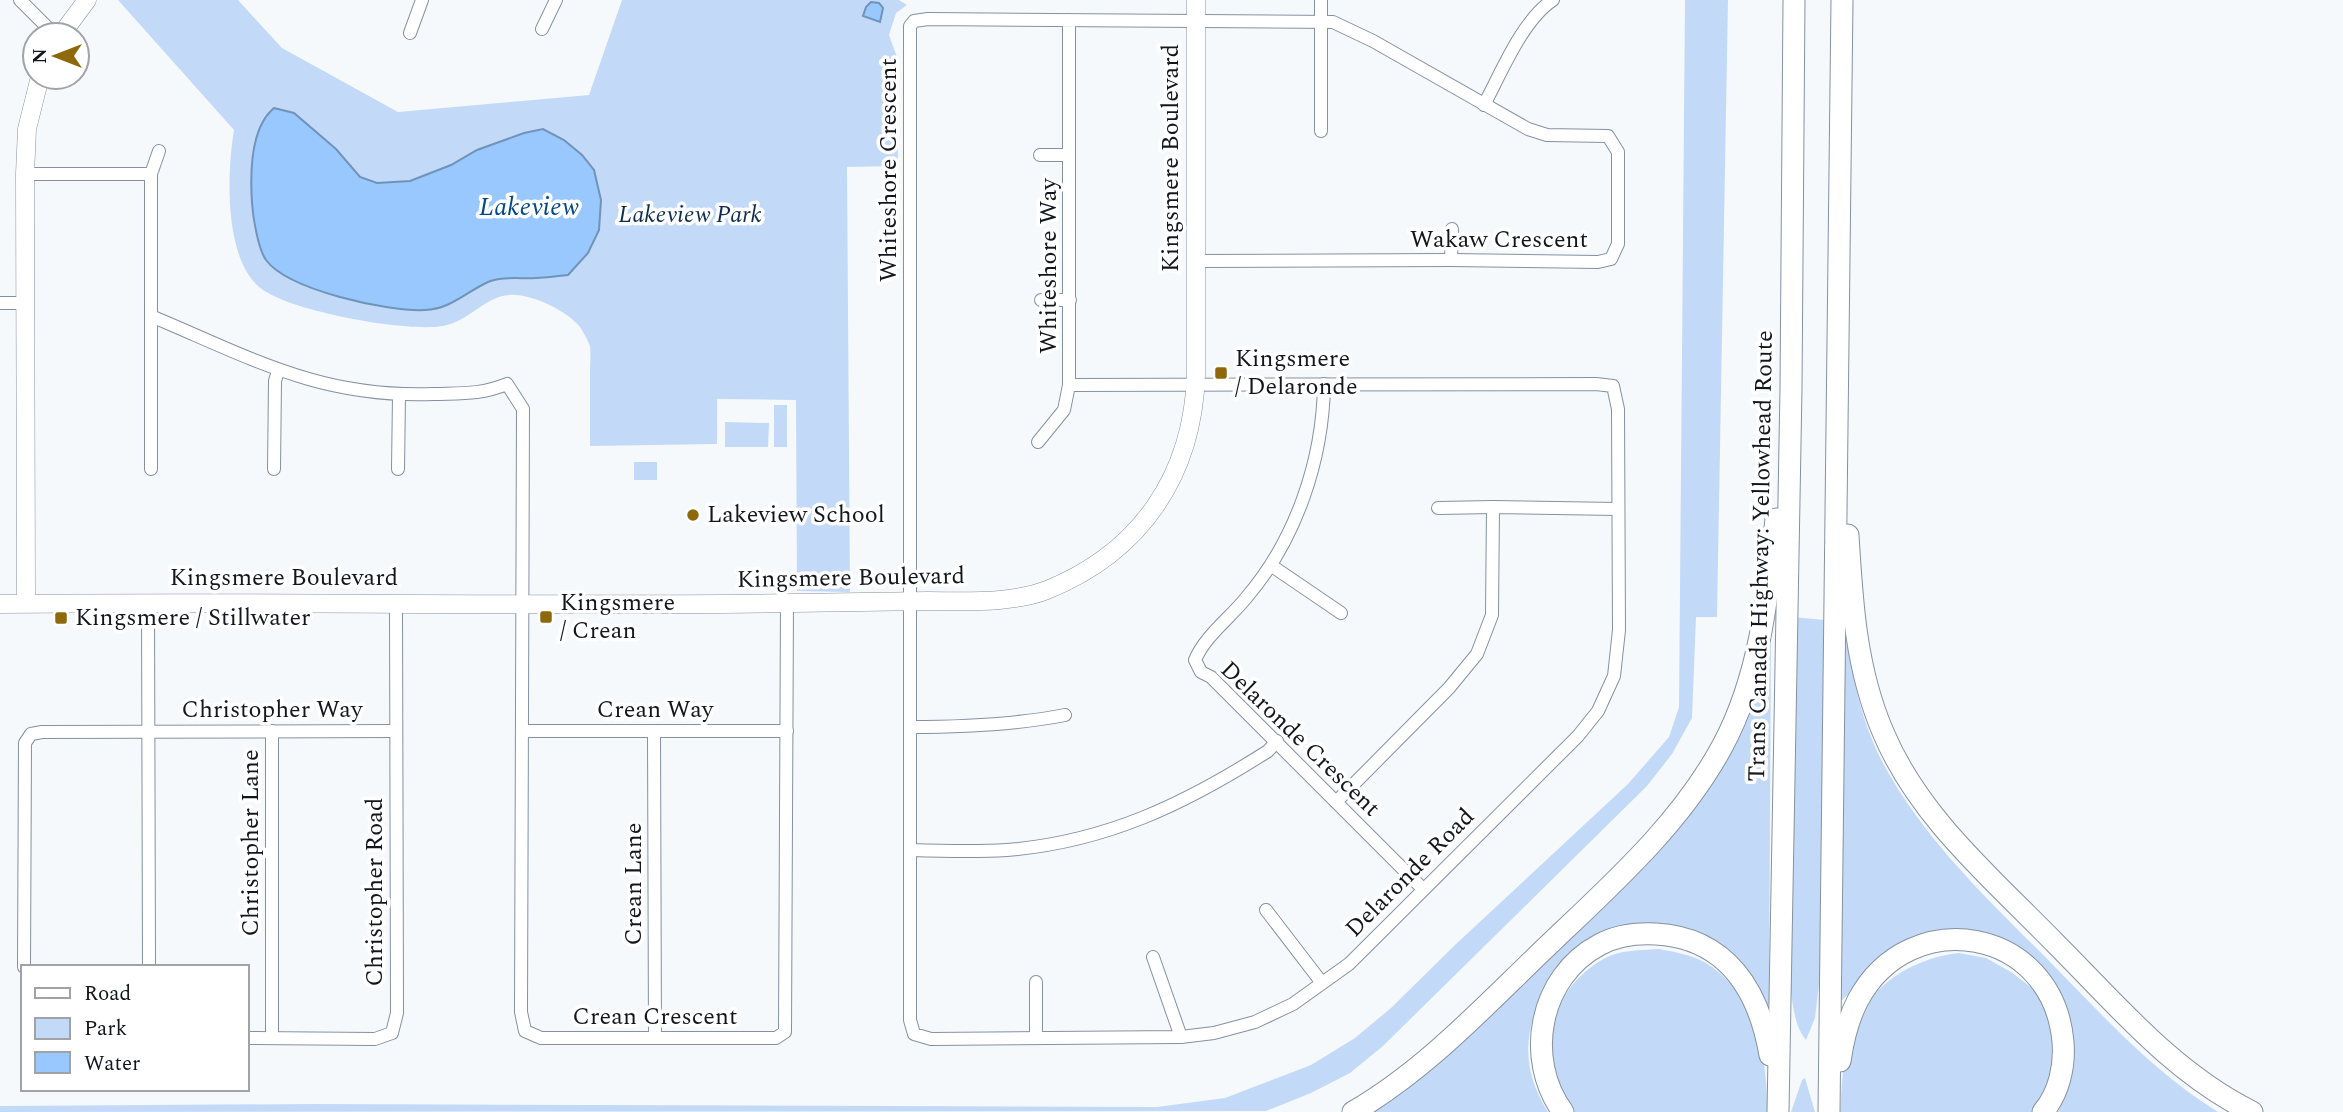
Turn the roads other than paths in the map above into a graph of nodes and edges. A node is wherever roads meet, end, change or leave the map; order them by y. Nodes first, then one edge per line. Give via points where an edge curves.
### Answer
1 (20, 0) edge
2 (87, 0) edge
3 (422, 0) edge
4 (556, 0) edge
5 (1196, 0) edge
6 (1321, 0) edge
7 (1553, 0) edge
8 (1794, 0) edge
9 (1842, 0) edge
10 (1069, 20) junction
11 (40, 21) edge
12 (71, 21) edge
13 (1196, 21) junction
14 (1322, 21) junction
15 (542, 29) dead end
16 (410, 33) dead end
17 (36, 91) edge
18 (1484, 105) junction
19 (1321, 131) dead end
20 (159, 151) dead end
21 (1040, 155) dead end
22 (1069, 155) junction
23 (25, 174) junction
24 (151, 174) junction
25 (1452, 229) dead end
26 (1451, 260) junction
27 (1196, 261) junction
28 (1041, 300) dead end
29 (1070, 300) junction
30 (0, 303) edge
31 (24, 303) junction
32 (151, 316) junction
33 (278, 371) junction
34 (1837, 381) junction
35 (1324, 384) junction
36 (1069, 385) junction
37 (1196, 385) junction
38 (1791, 388) junction
39 (399, 395) junction
40 (1038, 442) dead end
41 (274, 468) dead end
42 (151, 469) dead end
43 (398, 469) dead end
44 (1493, 507) junction
45 (1438, 508) dead end
46 (1617, 509) junction
47 (1272, 566) junction
48 (910, 601) junction
49 (148, 603) junction
50 (396, 603) junction
51 (521, 603) junction
52 (787, 603) junction
53 (0, 604) edge
54 (26, 604) junction
55 (1341, 613) dead end
56 (1065, 715) dead end
57 (910, 727) junction
58 (272, 731) junction
59 (395, 731) junction
60 (522, 731) junction
61 (654, 731) junction
62 (787, 731) junction
63 (149, 732) junction
64 (1277, 741) junction
65 (1336, 802) junction
66 (911, 850) junction
67 (1423, 889) junction
68 (1266, 910) dead end
69 (1153, 957) dead end
70 (24, 965) edge
71 (149, 965) edge
72 (1036, 982) dead end
73 (1322, 983) junction
74 (655, 1037) junction
75 (1181, 1037) junction
76 (248, 1038) edge
77 (272, 1038) junction
78 (1036, 1038) junction
79 (1353, 1112) edge
80 (1563, 1112) edge
81 (1777, 1112) edge
82 (1831, 1112) edge
83 (2043, 1112) edge
84 (2252, 1112) edge

1 - 11 street
2 - 12 street
3 - 16 street
4 - 15 street
5 - 13 street, Kingsmere Boulevard
6 - 14 street
7 - 18 street via 1538,12 1514,48
8 - 38 highway, Trans Canada Highway: Yellowhead Route
9 - 34 highway
10 - 13 street, Whiteshore Crescent
10 - 22 street, Whiteshore Way
10 - 48 street, Whiteshore Crescent via 919,20 910,26
13 - 14 street, Wakaw Crescent
13 - 27 street, Kingsmere Boulevard
14 - 18 street, Wakaw Crescent via 1346,26
14 - 19 street
17 - 23 street via 27,129
18 - 26 street, Wakaw Crescent via 1546,135 1608,136 1618,152 1618,244 1611,259 1598,262
20 - 24 street
21 - 22 street
22 - 29 street, Whiteshore Way
23 - 24 street
23 - 31 street
24 - 32 street
25 - 26 street
26 - 27 street, Wakaw Crescent
27 - 37 street, Kingsmere Boulevard
28 - 29 street
29 - 36 street, Whiteshore Way
30 - 31 street
31 - 54 street
32 - 33 street
32 - 42 street
33 - 39 street
33 - 41 street
34 - 82 highway
34 - 84 highway via 1857,645 1872,704 1902,773 1967,854 2152,1042 2199,1081
35 - 37 street, Delaronde Road
35 - 46 street, Delaronde Road via 1613,386 1618,409
35 - 47 street, Delaronde Crescent via 1322,422 1311,473
36 - 37 street, Whiteshore Way
36 - 40 street via 1064,410
37 - 48 street, Kingsmere Boulevard via 1186,443 1164,494 1123,544 1093,567 1044,591 998,600
38 - 79 highway via 1757,648 1744,697 1713,761 1655,839 1561,933 1416,1069
38 - 81 highway, Trans Canada Highway: Yellowhead Route
39 - 43 street
39 - 51 street, Crean Crescent via 486,393 507,384 523,409
44 - 45 street
44 - 46 street
44 - 65 street via 1492,615 1477,654
46 - 67 street, Delaronde Road via 1619,630 1614,676 1598,711
47 - 55 street
47 - 64 street, Delaronde Crescent via 1200,647 1195,660 1201,672
48 - 52 street, Kingsmere Boulevard
48 - 57 street, Delaronde Road
49 - 50 street, Kingsmere Boulevard
49 - 54 street, Kingsmere Boulevard
49 - 63 street
50 - 51 street, Kingsmere Boulevard
50 - 59 street, Christopher Road
51 - 52 street, Kingsmere Boulevard
51 - 60 street, Crean Crescent
52 - 62 street, Crean Crescent
53 - 54 street, Kingsmere Boulevard
56 - 57 street via 1026,722
57 - 66 street, Delaronde Road
58 - 59 street, Christopher Way
58 - 63 street, Christopher Way
58 - 77 street, Christopher Lane
59 - 77 street, Christopher Road via 397,1013 393,1034 375,1039
60 - 61 street, Crean Way
60 - 74 street, Crean Crescent via 525,1031 541,1038
61 - 62 street, Crean Way
61 - 74 street, Crean Lane
62 - 74 street, Crean Crescent via 785,1032 776,1038
63 - 70 street, Christopher Way via 42,732 31,734 26,743
63 - 71 street
64 - 65 street, Delaronde Crescent
64 - 66 street via 1199,792 1110,831 1006,850
65 - 67 street, Delaronde Crescent
66 - 78 street, Delaronde Road via 910,1020 914,1034 931,1039
67 - 73 street, Delaronde Road via 1349,964
68 - 73 street
69 - 75 street
72 - 78 street
73 - 75 street, Delaronde Road via 1293,1004 1255,1022
75 - 78 street, Delaronde Road
76 - 77 street, Christopher Road
80 - 81 highway via 1552,1097 1541,1059 1540,1037 1552,997 1580,958 1620,936 1644,933 1707,947 1740,976 1766,1032
82 - 83 highway via 1843,1039 1869,983 1912,950 1962,939 1996,946 2022,960 2052,998 2062,1033 2062,1070

